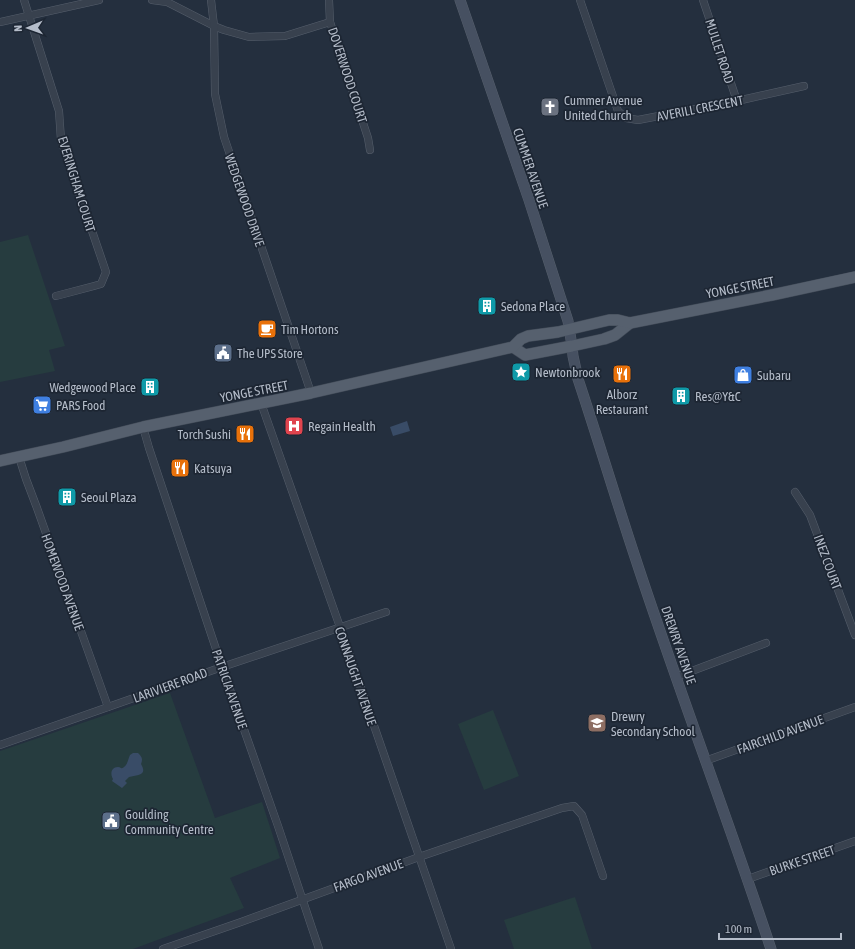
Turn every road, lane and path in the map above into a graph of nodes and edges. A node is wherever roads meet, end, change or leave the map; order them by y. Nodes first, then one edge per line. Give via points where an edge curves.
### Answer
1 (24, 0) edge
2 (99, 0) edge
3 (152, 0) edge
4 (212, 0) edge
5 (329, 0) edge
6 (460, 0) edge
7 (580, 0) edge
8 (703, 0) edge
9 (29, 15) junction
10 (0, 22) edge
11 (330, 22) junction
12 (214, 26) junction
13 (804, 86) dead end
14 (736, 101) junction
15 (370, 150) dead end
16 (855, 277) edge
17 (56, 296) dead end
18 (630, 323) junction
19 (569, 329) junction
20 (572, 346) junction
21 (513, 347) junction
22 (311, 393) junction
23 (261, 403) junction
24 (143, 427) junction
25 (19, 456) junction
26 (0, 461) edge
27 (795, 492) dead end
28 (386, 612) dead end
29 (340, 627) junction
30 (855, 636) edge
31 (766, 643) dead end
32 (222, 667) junction
33 (676, 677) junction
34 (108, 707) junction
35 (855, 707) edge
36 (0, 745) edge
37 (705, 762) junction
38 (855, 841) edge
39 (419, 857) junction
40 (603, 876) dead end
41 (748, 879) junction
42 (302, 900) junction
43 (186, 941) junction
44 (188, 948) edge
45 (163, 949) edge
46 (320, 949) edge
47 (451, 949) edge
48 (772, 949) edge

1 - 9 street
2 - 9 street
3 - 12 street via 167,2
4 - 12 street, WEDGEWOOD DRIVE
5 - 11 street, DOVERWOOD COURT
6 - 19 street, CUMMER AVENUE via 529,200
7 - 14 street, AVERILL CRESCENT via 618,111 626,118 638,120
8 - 14 street, MULLET ROAD
9 - 10 street
9 - 17 street, EVERINGHAM COURT via 59,111 61,140 106,272 101,284
11 - 12 street via 285,36 249,37
11 - 15 street, DOVERWOOD COURT
12 - 22 street, WEDGEWOOD DRIVE via 215,94 224,137
13 - 14 street, AVERILL CRESCENT
16 - 18 main road, YONGE STREET
18 - 19 main road, YONGE STREET via 610,320
18 - 20 main road, YONGE STREET via 615,335
19 - 20 street, CUMMER AVENUE
19 - 21 main road, YONGE STREET via 528,336 520,339
20 - 21 main road, YONGE STREET via 525,355
20 - 33 street, DREWRY AVENUE via 578,378
21 - 22 main road, YONGE STREET
22 - 23 main road, YONGE STREET
23 - 24 main road, YONGE STREET
23 - 29 street, CONNAUGHT AVENUE
24 - 25 main road, YONGE STREET
24 - 32 street, PATRICIA AVENUE
25 - 26 main road, YONGE STREET
25 - 34 street, HOMEWOOD AVENUE
27 - 30 street, INEZ COURT via 810,515
28 - 29 street, LARIVIERE ROAD
29 - 32 street, LARIVIERE ROAD
29 - 39 street, CONNAUGHT AVENUE
31 - 33 street
32 - 34 street, LARIVIERE ROAD
32 - 42 street, PATRICIA AVENUE
33 - 37 street, DREWRY AVENUE
34 - 36 street, LARIVIERE ROAD
35 - 37 street, FAIRCHILD AVENUE
37 - 41 street, DREWRY AVENUE
38 - 41 street, BURKE STREET
39 - 40 street, FARGO AVENUE via 574,806 582,815
39 - 42 street, FARGO AVENUE
39 - 47 street, CONNAUGHT AVENUE
41 - 48 street, DREWRY AVENUE
42 - 43 street, FARGO AVENUE
42 - 46 street, PATRICIA AVENUE
43 - 44 street
43 - 45 street, FARGO AVENUE

